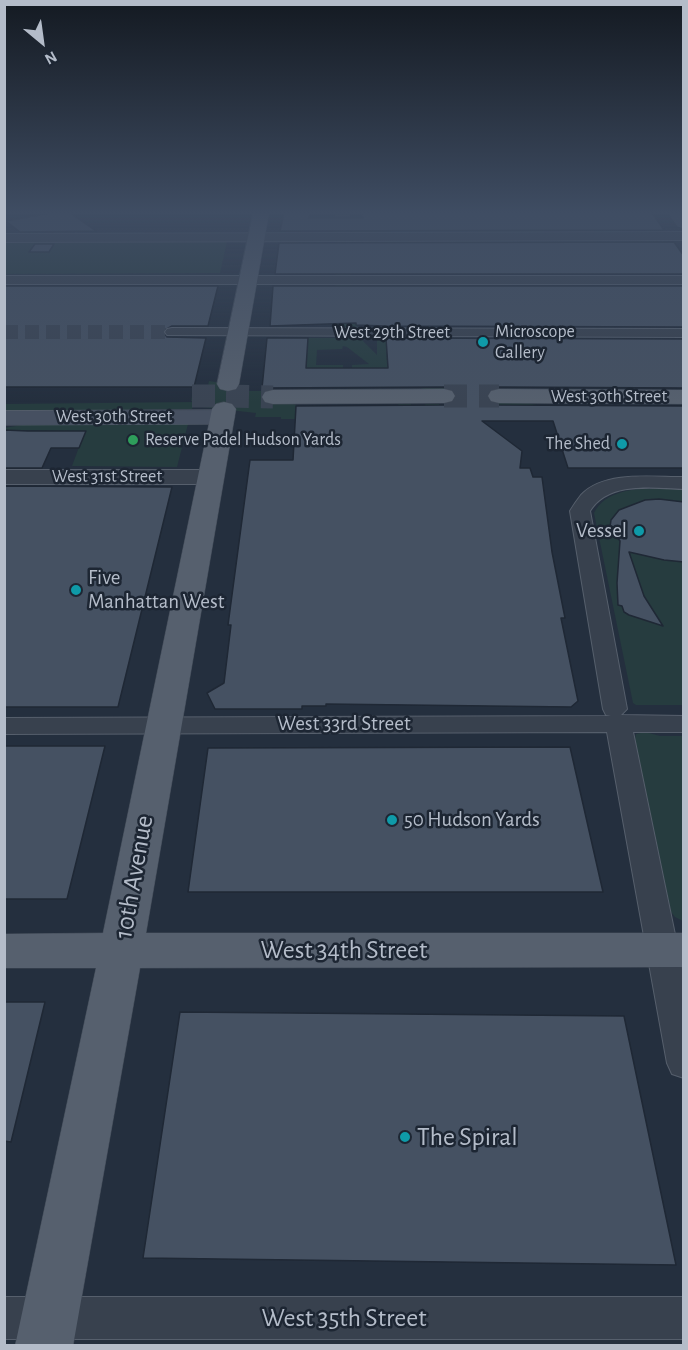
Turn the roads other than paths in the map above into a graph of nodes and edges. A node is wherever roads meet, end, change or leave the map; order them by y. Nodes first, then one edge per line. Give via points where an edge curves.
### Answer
1 (249, 276) edge
2 (248, 279) junction
3 (4, 280) edge
4 (684, 280) edge
5 (172, 332) tunnel mouth
6 (237, 333) junction
7 (684, 333) edge
8 (228, 384) dead end
9 (192, 396) tunnel mouth
10 (444, 396) tunnel mouth
11 (499, 396) tunnel mouth
12 (4, 397) edge
13 (273, 397) tunnel mouth
14 (684, 397) edge
15 (223, 413) joint
16 (4, 418) edge
17 (4, 477) edge
18 (210, 477) junction
19 (684, 483) edge
20 (617, 716) junction
21 (163, 724) junction
22 (684, 724) edge
23 (4, 726) edge
24 (673, 950) edge
25 (4, 951) edge
26 (121, 951) junction
27 (684, 1063) edge
28 (684, 1318) edge
29 (32, 1327) edge

1 - 2 main road
2 - 3 street
2 - 4 street
2 - 6 main road
5 - 6 street, West 29th Street
6 - 7 street, West 29th Street
6 - 8 main road
9 - 12 main road, West 30th Street
10 - 13 main road
11 - 14 main road, West 30th Street
15 - 16 main road, West 30th Street
15 - 18 main road, 10th Avenue
17 - 18 street, West 31st Street
18 - 21 main road, 10th Avenue
19 - 20 street via 629,484 605,489 588,498 580,511
20 - 21 street, West 33rd Street
20 - 22 street, West 33rd Street
20 - 24 street
21 - 23 street, West 33rd Street
21 - 26 main road, 10th Avenue
24 - 26 main road, West 34th Street
24 - 27 street
25 - 26 main road, West 34th Street
26 - 29 main road, 10th Avenue
28 - 29 street, West 35th Street

